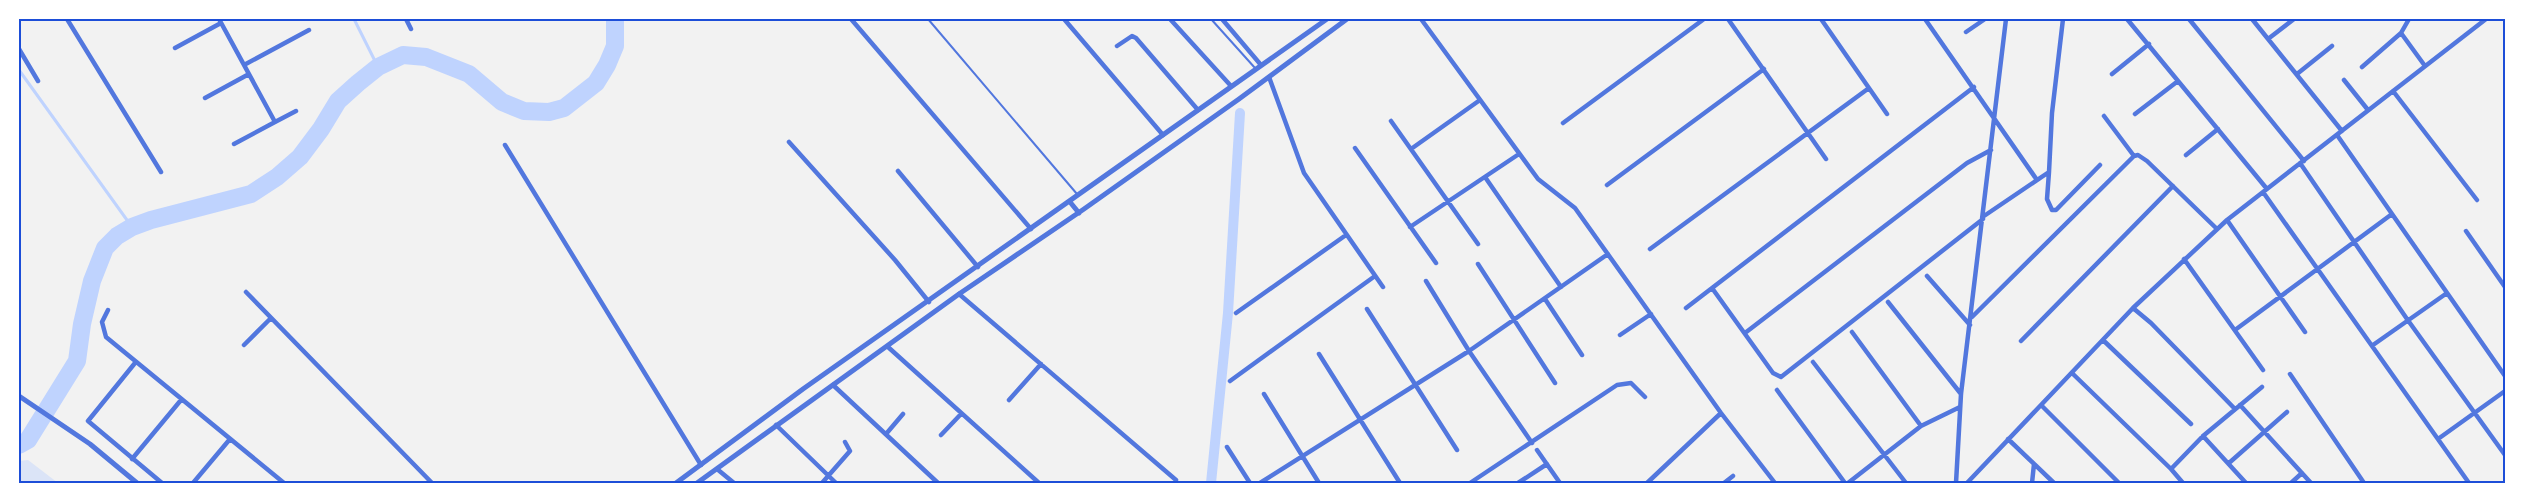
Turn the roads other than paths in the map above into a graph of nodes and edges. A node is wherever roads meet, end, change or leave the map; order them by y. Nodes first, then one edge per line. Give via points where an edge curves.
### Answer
1 (67, 19) edge
2 (406, 19) edge
3 (851, 19) edge
4 (928, 19) edge
5 (1064, 19) edge
6 (1170, 19) edge
7 (1211, 19) edge
8 (1222, 19) edge
9 (1327, 19) edge
10 (1347, 19) edge
11 (1421, 19) edge
12 (1704, 19) edge
13 (1728, 19) edge
14 (1821, 19) edge
15 (1925, 19) edge
16 (1985, 19) edge
17 (2006, 19) edge
18 (2063, 19) edge
19 (2127, 19) edge
20 (2189, 19) edge
21 (2252, 19) edge
22 (2294, 19) edge
23 (2409, 19) edge
24 (2486, 19) edge
25 (220, 21) edge
26 (411, 29) dead end
27 (309, 30) dead end
28 (1966, 32) dead end
29 (2400, 33) junction
30 (2268, 39) junction
31 (2149, 44) junction
32 (1118, 46) dead end
33 (2332, 46) dead end
34 (176, 48) dead end
35 (19, 49) edge
36 (244, 65) junction
37 (1261, 65) junction
38 (2425, 66) junction
39 (2362, 67) dead end
40 (1256, 69) junction
41 (1764, 69) junction
42 (249, 74) junction
43 (2112, 74) dead end
44 (2297, 74) junction
45 (1268, 77) junction
46 (2344, 80) dead end
47 (38, 81) dead end
48 (2178, 81) junction
49 (1230, 86) junction
50 (1974, 87) junction
51 (1870, 88) junction
52 (2393, 91) junction
53 (205, 98) dead end
54 (1480, 100) junction
55 (1198, 110) junction
56 (2368, 110) junction
57 (296, 111) dead end
58 (1888, 114) dead end
59 (2135, 114) dead end
60 (1994, 115) junction
61 (2104, 116) dead end
62 (1391, 121) dead end
63 (275, 122) junction
64 (1563, 123) dead end
65 (2218, 129) junction
66 (2342, 131) junction
67 (1808, 132) junction
68 (1163, 135) junction
69 (2337, 135) junction
70 (789, 142) dead end
71 (234, 144) dead end
72 (505, 145) dead end
73 (1355, 148) dead end
74 (1411, 149) junction
75 (1991, 150) junction
76 (1519, 154) junction
77 (2186, 154) dead end
78 (2134, 156) junction
79 (1826, 159) dead end
80 (2302, 162) junction
81 (2100, 165) dead end
82 (898, 171) dead end
83 (161, 172) dead end
84 (2049, 172) junction
85 (1485, 176) junction
86 (2037, 180) junction
87 (1607, 185) dead end
88 (2173, 186) junction
89 (2265, 191) junction
90 (1078, 195) junction
91 (2477, 200) dead end
92 (1448, 201) junction
93 (1070, 202) junction
94 (1078, 213) junction
95 (2392, 214) junction
96 (1983, 218) junction
97 (2227, 220) junction
98 (1410, 227) junction
99 (1031, 229) junction
100 (2217, 229) junction
101 (2466, 231) dead end
102 (1346, 235) junction
103 (2354, 241) junction
104 (1478, 244) dead end
105 (1650, 249) dead end
106 (1608, 254) junction
107 (2184, 259) junction
108 (1436, 263) dead end
109 (1478, 264) dead end
110 (978, 267) junction
111 (2316, 269) junction
112 (2505, 273) edge
113 (1375, 276) junction
114 (1927, 276) dead end
115 (2499, 277) junction
116 (1426, 281) dead end
117 (2505, 286) edge
118 (1383, 287) dead end
119 (1561, 287) junction
120 (1712, 288) junction
121 (246, 292) dead end
122 (2447, 293) junction
123 (959, 294) junction
124 (2280, 296) junction
125 (1545, 299) junction
126 (929, 302) junction
127 (1888, 302) dead end
128 (1686, 308) dead end
129 (2133, 308) junction
130 (1367, 309) dead end
131 (108, 310) dead end
132 (1236, 313) dead end
133 (1650, 314) junction
134 (1972, 318) junction
135 (270, 319) junction
136 (1514, 320) junction
137 (2408, 320) junction
138 (1970, 325) junction
139 (2235, 330) junction
140 (1852, 332) dead end
141 (2305, 332) dead end
142 (1745, 333) junction
143 (1620, 335) dead end
144 (2021, 341) dead end
145 (2104, 341) junction
146 (244, 345) dead end
147 (2373, 346) junction
148 (888, 347) junction
149 (1469, 351) junction
150 (1318, 354) dead end
151 (1582, 355) dead end
152 (1813, 362) dead end
153 (135, 363) junction
154 (1041, 364) junction
155 (2262, 370) dead end
156 (2073, 374) junction
157 (2290, 374) dead end
158 (2505, 376) edge
159 (1230, 381) dead end
160 (1415, 384) junction
161 (1555, 384) dead end
162 (833, 385) junction
163 (2262, 387) dead end
164 (1777, 390) dead end
165 (2505, 390) edge
166 (1264, 394) dead end
167 (1961, 394) junction
168 (19, 396) edge
169 (1644, 397) dead end
170 (181, 400) junction
171 (1009, 400) dead end
172 (2041, 405) junction
173 (2240, 405) junction
174 (1960, 407) junction
175 (2235, 410) junction
176 (2287, 412) dead end
177 (2475, 412) junction
178 (1721, 413) junction
179 (903, 414) dead end
180 (961, 414) junction
181 (1360, 420) junction
182 (2191, 424) dead end
183 (776, 425) junction
184 (1921, 426) junction
185 (2264, 432) junction
186 (886, 434) junction
187 (942, 435) dead end
188 (2204, 436) junction
189 (230, 439) junction
190 (2008, 439) junction
191 (2438, 439) junction
192 (845, 442) dead end
193 (1532, 444) junction
194 (1226, 448) dead end
195 (1457, 450) dead end
196 (1537, 450) dead end
197 (1302, 455) junction
198 (1883, 455) junction
199 (2505, 455) edge
200 (132, 459) junction
201 (1547, 464) junction
202 (2034, 464) junction
203 (2228, 464) junction
204 (701, 466) junction
205 (717, 469) junction
206 (2171, 469) junction
207 (2302, 472) junction
208 (829, 476) junction
209 (1733, 476) dead end
210 (277, 478) junction
211 (1176, 480) dead end
212 (137, 483) edge
213 (162, 483) edge
214 (194, 483) edge
215 (272, 483) edge
216 (284, 483) edge
217 (432, 483) edge
218 (676, 483) edge
219 (697, 483) edge
220 (734, 483) edge
221 (822, 483) edge
222 (836, 483) edge
223 (938, 483) edge
224 (1039, 483) edge
225 (1250, 483) edge
226 (1260, 483) edge
227 (1319, 483) edge
228 (1400, 483) edge
229 (1470, 483) edge
230 (1518, 483) edge
231 (1560, 483) edge
232 (1646, 483) edge
233 (1724, 483) edge
234 (1775, 483) edge
235 (1847, 483) edge
236 (1906, 483) edge
237 (1956, 483) edge
238 (1967, 483) edge
239 (2032, 483) edge
240 (2054, 483) edge
241 (2119, 483) edge
242 (2183, 483) edge
243 (2246, 483) edge
244 (2291, 483) edge
245 (2311, 483) edge
246 (2364, 483) edge
247 (2469, 483) edge

1 - 83 street
2 - 26 street
3 - 99 street
4 - 90 lane
5 - 68 street
6 - 49 street
7 - 40 lane
8 - 37 street
9 - 37 street
10 - 45 street
11 - 54 street
12 - 64 street
13 - 41 street
14 - 51 street
15 - 50 street
16 - 28 street
17 - 60 street
18 - 84 street
19 - 31 street
20 - 80 street
21 - 30 street
22 - 30 street
23 - 29 street
24 - 38 street
25 - 34 street
25 - 36 street
27 - 36 street
29 - 38 street
29 - 39 street
30 - 44 street
31 - 43 street
31 - 48 street
32 - 55 street via 1127,38 1136,38
33 - 44 street
35 - 47 street
36 - 42 street
37 - 40 street
38 - 52 street
40 - 49 street
41 - 67 street
41 - 87 street
42 - 53 street
42 - 63 street
44 - 66 street
45 - 94 street
45 - 102 street via 1304,173
46 - 56 street
48 - 59 street
48 - 65 street
49 - 55 street
50 - 60 street
50 - 120 street
51 - 58 street
51 - 67 street
52 - 56 street
52 - 91 street
54 - 74 street
54 - 76 street
55 - 68 street
56 - 66 street
57 - 63 street
60 - 75 street
60 - 86 street
61 - 78 street
62 - 74 street
63 - 71 street
65 - 77 street
65 - 89 street
66 - 69 street
67 - 79 street
67 - 105 street
68 - 90 street
69 - 80 street
69 - 95 street
70 - 126 street
72 - 204 street
73 - 98 street
74 - 92 street
75 - 96 street
75 - 142 street via 1967,162
76 - 85 street
76 - 106 street via 1538,180 1575,208
78 - 88 street via 2142,156
78 - 134 street
80 - 89 street
80 - 103 street
81 - 84 street via 2056,210 2048,205
82 - 110 street
84 - 86 street
85 - 92 street
85 - 119 street
86 - 96 street
88 - 100 street
88 - 144 street
89 - 97 street
89 - 111 street
90 - 93 street
92 - 98 street
92 - 104 street
93 - 94 street
93 - 99 street
94 - 123 street
95 - 103 street
95 - 122 street
96 - 134 street
96 - 142 street via 1781,377
97 - 100 street
97 - 124 street
98 - 108 street
99 - 110 street
100 - 107 street
101 - 115 street
102 - 113 street
102 - 132 street
103 - 111 street
103 - 137 street
106 - 119 street
106 - 133 street
107 - 129 street
107 - 139 street
109 - 136 street
110 - 126 street
111 - 124 street
111 - 147 street
112 - 115 street
113 - 118 street
113 - 159 street
114 - 138 street
115 - 117 street
116 - 149 street
119 - 125 street
120 - 128 street
120 - 142 street
121 - 135 street
122 - 137 street
122 - 158 street
123 - 148 street
123 - 154 street
124 - 139 street
124 - 141 street
125 - 136 street
125 - 151 street
126 - 204 street via 803,389
127 - 167 street
129 - 145 street
129 - 175 street
130 - 160 street
131 - 153 street via 102,322 106,337
133 - 143 street
133 - 178 street
134 - 138 street
135 - 146 street
135 - 217 street
136 - 149 street
136 - 161 street
137 - 147 street
137 - 177 street
138 - 167 street
139 - 155 street
140 - 184 street
145 - 156 street
145 - 182 street
147 - 191 street
148 - 162 street
148 - 180 street
149 - 160 street
149 - 193 street
150 - 181 street
152 - 198 street
153 - 170 street
153 - 200 street via 88,421
154 - 171 street
154 - 211 street
156 - 172 street
156 - 206 street
157 - 246 street
160 - 181 street
160 - 195 street
162 - 183 street
162 - 186 street
163 - 173 street
164 - 235 street
165 - 177 street
166 - 197 street
167 - 174 street
168 - 212 street via 90,444
169 - 193 street via 1630,383 1618,385
170 - 189 street
170 - 200 street
172 - 190 street
172 - 241 street
173 - 175 street
173 - 185 street
174 - 184 street
174 - 237 street
175 - 188 street
176 - 185 street
177 - 191 street
177 - 199 street
178 - 232 street
178 - 234 street
179 - 186 street
180 - 187 street
180 - 224 street
181 - 197 street
181 - 228 street
183 - 205 street
183 - 208 street
184 - 198 street
185 - 203 street
185 - 207 street
186 - 223 street
188 - 203 street
188 - 206 street
189 - 210 street
189 - 214 street
190 - 202 street
190 - 238 street
191 - 247 street
192 - 208 street via 850,451
193 - 229 street
194 - 225 street
196 - 201 street
197 - 226 street
197 - 227 street
198 - 235 street
198 - 236 street
200 - 213 street
201 - 230 street
201 - 231 street
202 - 239 street
202 - 240 street
203 - 243 street
204 - 218 street
205 - 219 street
205 - 220 street
206 - 242 street
207 - 244 street
207 - 245 street
208 - 221 street
208 - 222 street
209 - 233 street
210 - 215 street
210 - 216 street

